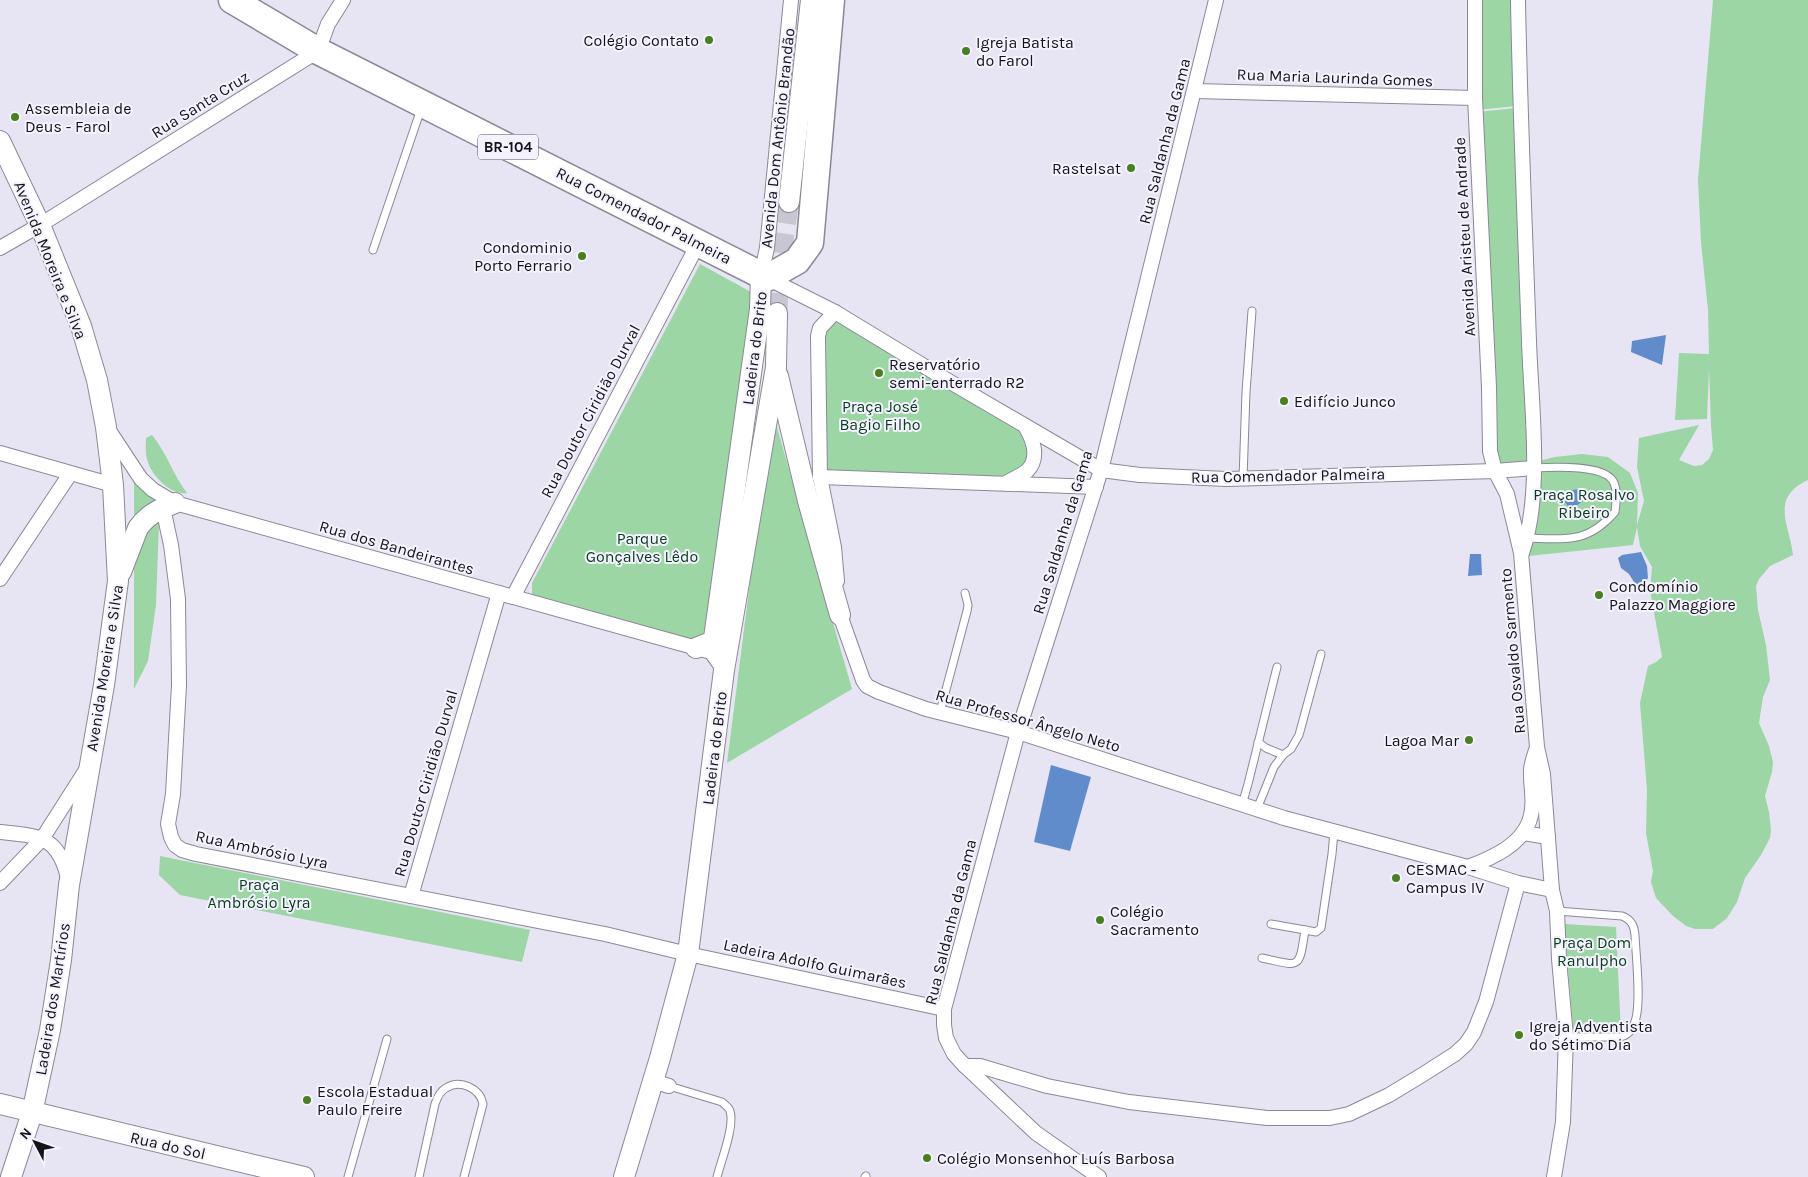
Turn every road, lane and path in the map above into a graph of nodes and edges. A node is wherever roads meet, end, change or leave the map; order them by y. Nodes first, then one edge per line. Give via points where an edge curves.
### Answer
1 (232, 0) edge
2 (343, 0) edge
3 (791, 0) edge
4 (811, 0) edge
5 (831, 0) edge
6 (1216, 0) edge
7 (1475, 0) edge
8 (1518, 0) edge
9 (318, 51) junction
10 (1195, 91) junction
11 (1475, 98) junction
12 (423, 104) junction
13 (0, 141) edge
14 (790, 202) tunnel mouth
15 (40, 225) junction
16 (699, 242) junction
17 (0, 248) edge
18 (373, 250) dead end
19 (764, 276) junction
20 (1252, 311) dead end
21 (835, 312) junction
22 (778, 314) tunnel mouth
23 (776, 367) junction
24 (1025, 425) junction
25 (106, 427) junction
26 (0, 453) edge
27 (1534, 468) junction
28 (1101, 470) junction
29 (1495, 471) junction
30 (70, 474) junction
31 (820, 477) junction
32 (1243, 479) junction
33 (1006, 483) junction
34 (113, 485) junction
35 (1096, 487) junction
36 (169, 506) junction
37 (1527, 538) junction
38 (1522, 553) junction
39 (0, 579) edge
40 (118, 581) junction
41 (966, 593) dead end
42 (499, 594) junction
43 (513, 597) junction
44 (840, 615) junction
45 (729, 643) junction
46 (704, 650) junction
47 (1321, 654) dead end
48 (1277, 667) dead end
49 (724, 670) junction
50 (940, 712) junction
51 (1018, 732) junction
52 (1258, 742) junction
53 (1537, 747) junction
54 (1283, 756) junction
55 (89, 765) junction
56 (1242, 804) junction
57 (1257, 809) junction
58 (0, 832) edge
59 (1334, 832) junction
60 (1523, 833) junction
61 (1548, 837) junction
62 (42, 840) junction
63 (1468, 867) junction
64 (0, 883) edge
65 (1518, 883) junction
66 (69, 884) junction
67 (1552, 890) junction
68 (411, 896) junction
69 (1557, 911) junction
70 (1271, 924) dead end
71 (1305, 930) junction
72 (683, 953) junction
73 (1262, 958) dead end
74 (944, 1009) junction
75 (1566, 1037) junction
76 (387, 1038) dead end
77 (965, 1066) junction
78 (661, 1084) junction
79 (0, 1104) edge
80 (32, 1113) junction
81 (11, 1177) edge
82 (304, 1177) edge
83 (348, 1177) edge
84 (418, 1177) edge
85 (464, 1177) edge
86 (624, 1177) edge
87 (717, 1177) edge
88 (1099, 1177) edge
89 (1554, 1177) edge

1 - 9 highway, Rua Comendador Palmeira / BR-104
2 - 9 street via 328,24
3 - 19 street, Avenida Dom Antônio Brandão
4 - 14 main road
5 - 19 highway, Avenida Dom Antônio Brandão via 810,243 797,261
6 - 10 street, Rua Saldanha da Gama
7 - 11 street, Avenida Aristeu de Andrade
8 - 27 street
9 - 12 highway, Rua Comendador Palmeira / BR-104
9 - 15 street, Rua Santa Cruz
10 - 11 street, Rua Maria Laurinda Gomes
10 - 28 street, Rua Saldanha da Gama
11 - 29 street, Avenida Aristeu de Andrade via 1490,451
12 - 16 highway, Rua Comendador Palmeira / BR-104
12 - 18 lane
13 - 15 main road, Avenida Moreira e Silva
15 - 17 street, Rua Santa Cruz
15 - 25 main road, Avenida Moreira e Silva via 81,326 97,380
16 - 19 highway, Rua Comendador Palmeira / BR-104
16 - 43 street, Rua Doutor Ciridião Durval
19 - 21 street, Rua Comendador Palmeira
19 - 46 main road, Ladeira do Brito via 714,638
20 - 32 lane
21 - 24 street, Rua Comendador Palmeira
21 - 31 street, Rua Professor Ângelo Neto via 820,328 818,336
22 - 23 main road, Ladeira do Brito
23 - 44 main road
23 - 45 main road, Ladeira do Brito
24 - 28 street, Rua Comendador Palmeira
24 - 33 street via 1034,448 1032,464 1026,472
25 - 34 main road, Avenida Moreira e Silva
25 - 36 street, Rua dos Bandeirantes via 141,479
26 - 30 street
27 - 29 street, Rua Comendador Palmeira
27 - 37 street, Rua Osvaldo Sarmento
27 - 37 lane via 1575,468 1603,474 1614,482 1616,512 1597,530 1574,539
28 - 32 street, Rua Comendador Palmeira via 1140,475
28 - 35 street, Rua Saldanha da Gama
29 - 32 street, Rua Comendador Palmeira
29 - 38 street, Rua Osvaldo Sarmento via 1507,494
30 - 34 street
30 - 39 street
31 - 33 street
31 - 44 street, Rua Professor Ângelo Neto via 834,548
33 - 35 street
34 - 40 main road, Avenida Moreira e Silva
35 - 51 street, Rua Saldanha da Gama
36 - 40 main road via 147,517 138,528
36 - 42 street, Rua dos Bandeirantes
36 - 68 street, Rua Ambrósio Lyra via 178,599 179,684 168,824 175,845 196,854
37 - 38 street, Rua Osvaldo Sarmento
38 - 53 street, Rua Osvaldo Sarmento
40 - 55 main road, Avenida Moreira e Silva
41 - 50 lane via 967,610
42 - 43 street, Rua dos Bandeirantes
42 - 68 street, Rua Doutor Ciridião Durval
43 - 46 street, Rua dos Bandeirantes
44 - 50 street, Rua Professor Ângelo Neto via 867,686
45 - 46 street
45 - 49 main road, Ladeira do Brito
46 - 49 street
47 - 54 lane via 1300,735
48 - 52 lane
49 - 72 main road, Ladeira do Brito
50 - 51 street, Rua Professor Ângelo Neto
51 - 56 street, Rua Professor Ângelo Neto
51 - 74 street, Rua Saldanha da Gama
52 - 54 lane
52 - 56 lane
53 - 60 street, Rua Osvaldo Sarmento via 1531,769 1532,816
53 - 61 street, Rua Osvaldo Sarmento via 1543,774
54 - 57 lane via 1274,767
55 - 62 street
55 - 66 main road, Avenida Moreira e Silva
56 - 57 street, Rua Professor Ângelo Neto
57 - 59 street, Rua Professor Ângelo Neto
58 - 62 street
59 - 63 street, Rua Professor Ângelo Neto
59 - 71 lane via 1321,928 1316,932
60 - 61 street
60 - 63 street, Rua Osvaldo Sarmento via 1492,857
61 - 67 street, Rua Osvaldo Sarmento
62 - 64 street
62 - 66 street via 53,846 64,860
63 - 65 street, Rua Professor Ângelo Neto
65 - 67 street, Rua Professor Ângelo Neto
65 - 77 street via 1486,1002 1466,1044 1422,1075 1349,1114 1330,1118 1268,1118 1167,1107 1065,1089 980,1066
66 - 80 main road, Ladeira dos Martírios via 50,1030
67 - 69 street, Rua Osvaldo Sarmento
68 - 72 street, Rua Ambrósio Lyra via 605,934
69 - 75 street, Rua Osvaldo Sarmento
69 - 75 lane via 1622,916 1632,922 1635,935 1637,1016 1629,1033 1620,1037
70 - 71 lane
71 - 73 lane via 1298,962 1292,964
72 - 74 street, Ladeira Adolfo Guimarães
72 - 78 main road, Ladeira do Brito
74 - 77 street, Rua Saldanha da Gama via 946,1038
75 - 89 street, Rua Osvaldo Sarmento via 1563,1122
76 - 83 lane
77 - 88 street, Rua Saldanha da Gama via 1036,1133
78 - 86 main road, Ladeira do Brito
78 - 87 lane via 727,1106 731,1125
79 - 80 main road, Rua do Sol
80 - 81 main road, Ladeira dos Martírios
80 - 82 main road, Rua do Sol
84 - 85 lane via 435,1104 439,1094 453,1084 470,1087 482,1097 483,1104

